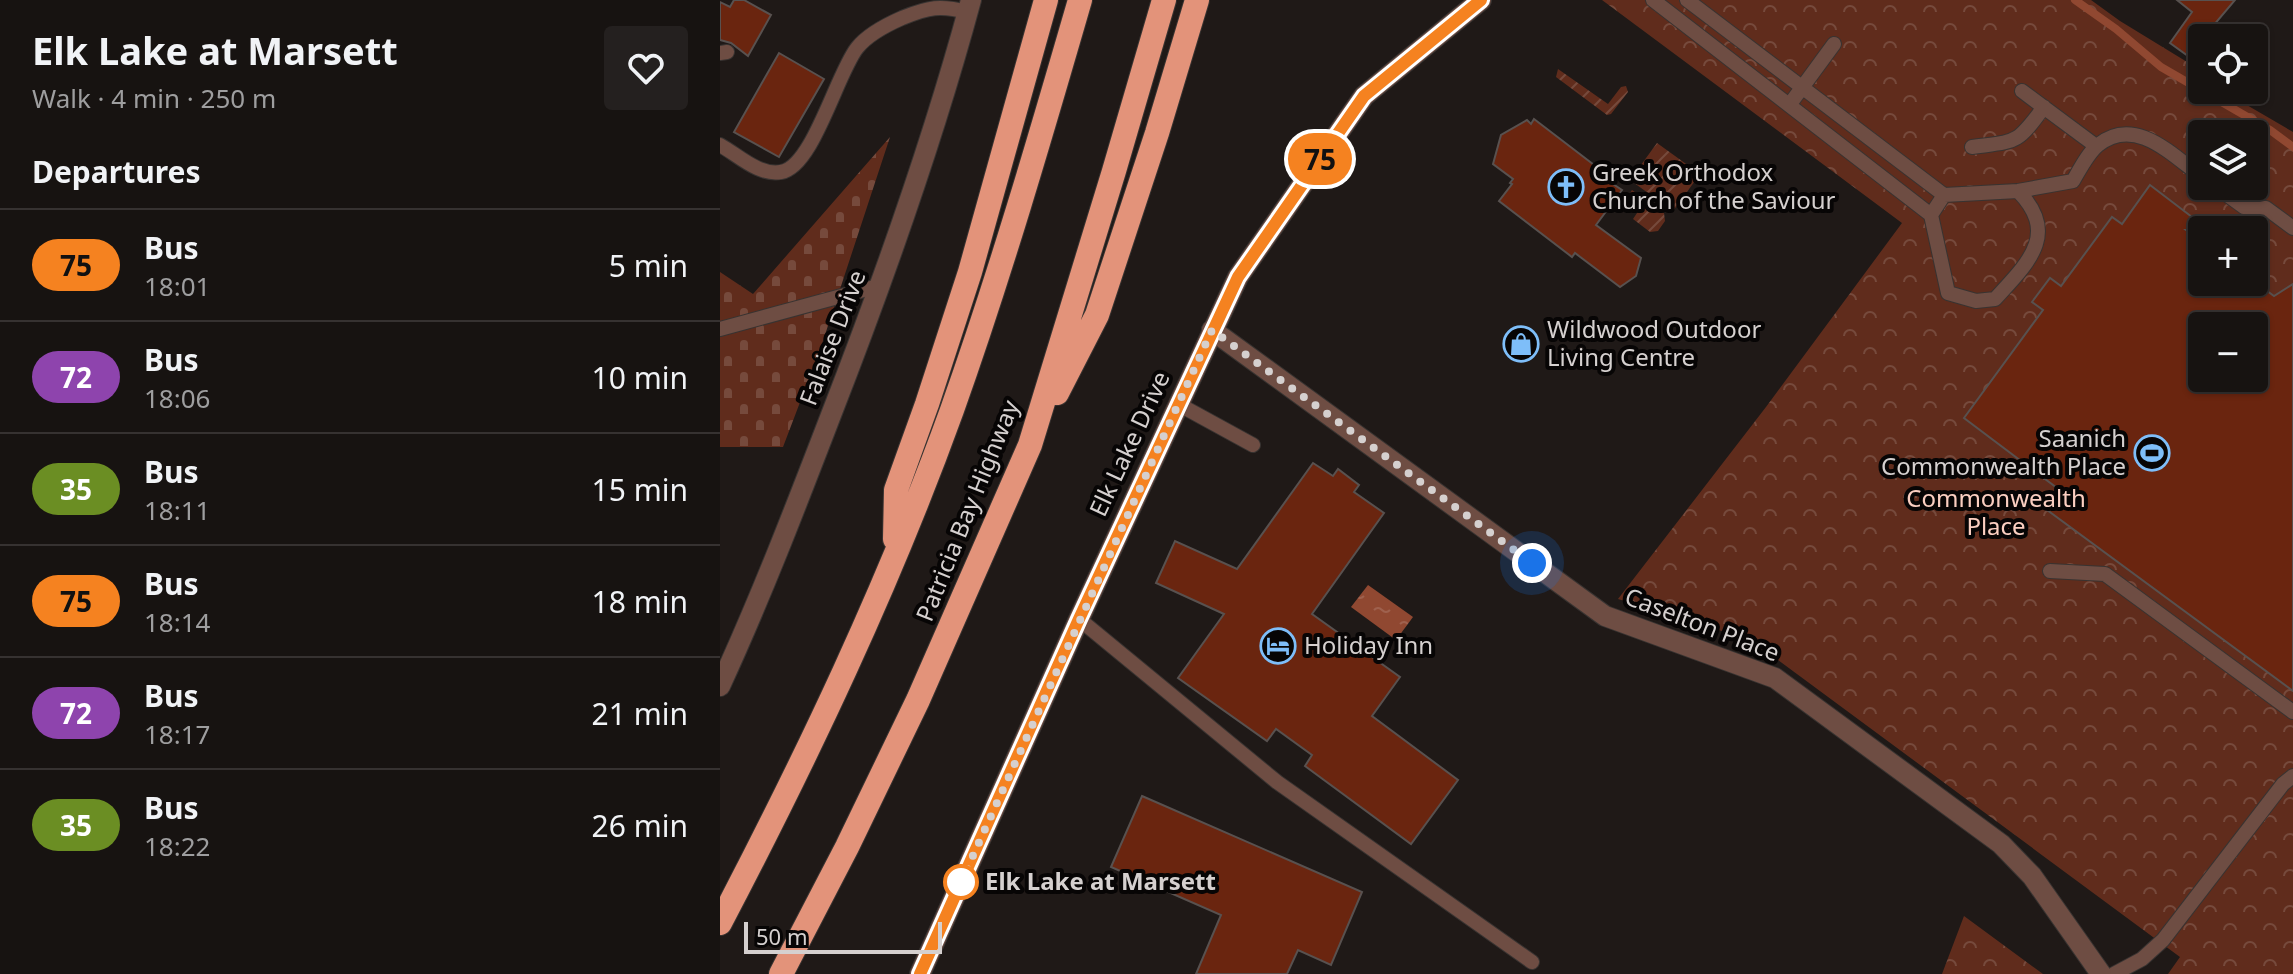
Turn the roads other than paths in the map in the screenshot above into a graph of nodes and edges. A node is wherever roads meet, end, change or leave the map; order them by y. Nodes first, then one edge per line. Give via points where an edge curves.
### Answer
1 (1046, 0) edge
2 (1080, 0) edge
3 (1164, 0) edge
4 (1197, 0) edge
5 (1481, 0) edge
6 (1653, 0) edge
7 (1687, 0) edge
8 (969, 6) edge
9 (1834, 44) dead end
10 (1802, 87) junction
11 (2022, 91) dead end
12 (1790, 104) junction
13 (2044, 107) junction
14 (720, 145) edge
15 (2096, 146) junction
16 (1972, 147) dead end
17 (2188, 167) edge
18 (2018, 191) junction
19 (1944, 195) junction
20 (2234, 200) edge
21 (1931, 215) junction
22 (2293, 228) edge
23 (882, 285) junction
24 (720, 329) edge
25 (1212, 330) junction
26 (1178, 404) junction
27 (1030, 445) junction
28 (1253, 445) dead end
29 (894, 556) junction
30 (2050, 571) dead end
31 (1079, 619) junction
32 (720, 686) edge
33 (2293, 712) edge
34 (2293, 776) edge
35 (720, 923) edge
36 (1532, 962) dead end
37 (781, 974) edge
38 (920, 974) edge
39 (2101, 974) edge
40 (2114, 974) edge

1 - 29 highway via 970,272 896,490
2 - 29 highway via 996,281
3 - 27 highway, Patricia Bay Highway
4 - 27 highway via 1097,315
5 - 25 street, Elk Lake Drive via 1364,96 1238,277
6 - 12 lane
7 - 10 lane
8 - 14 lane via 918,11 873,33 845,67 823,121 796,164 782,172 764,171
8 - 23 street, Falaise Drive
9 - 10 lane
10 - 12 lane
10 - 19 lane
11 - 13 lane
12 - 21 lane
13 - 15 lane
13 - 16 lane via 2013,142
15 - 17 lane via 2131,132
15 - 18 lane via 2073,181
18 - 19 lane
18 - 21 lane via 2033,207 2040,233 2035,248 1995,299 1976,301 1948,293
19 - 21 lane
20 - 22 lane via 2244,207 2266,208
23 - 24 lane
23 - 32 street, Falaise Drive
25 - 26 street, Elk Lake Drive
25 - 39 street, Caselton Place via 1605,616 1775,678 2001,844 2032,876
26 - 28 lane
26 - 31 street, Elk Lake Drive
27 - 37 highway, Patricia Bay Highway via 918,700
29 - 35 highway via 817,729
30 - 33 lane via 2105,574
31 - 36 lane via 1277,782
31 - 38 street, Elk Lake Drive
34 - 40 lane via 2163,940

